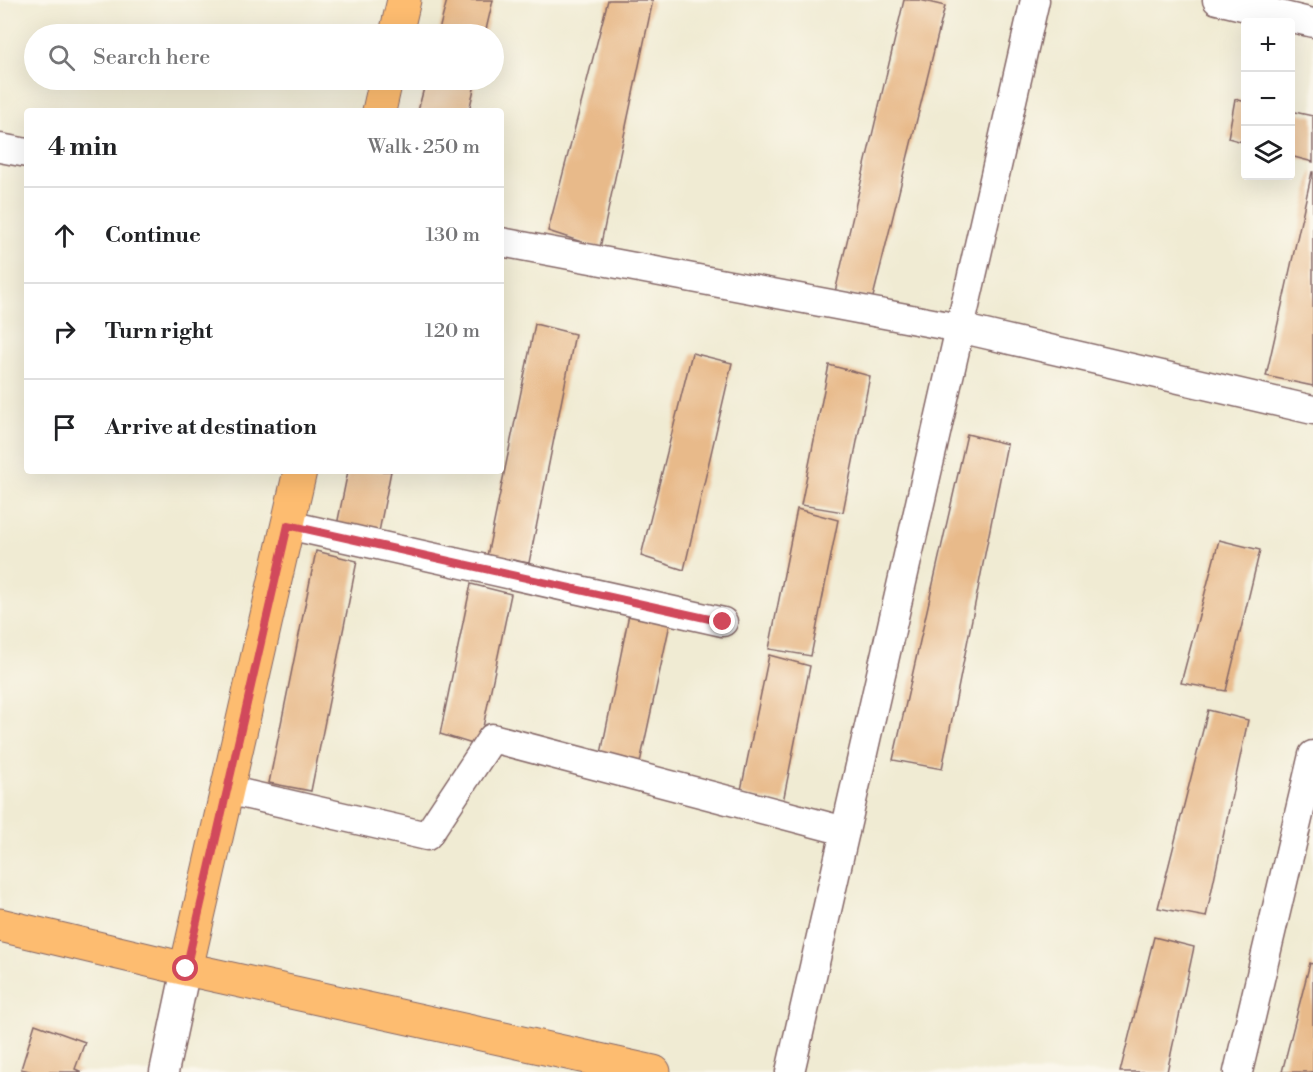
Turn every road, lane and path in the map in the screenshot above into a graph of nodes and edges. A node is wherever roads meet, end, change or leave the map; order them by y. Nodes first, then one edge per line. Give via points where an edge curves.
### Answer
1 (404, 0) edge
2 (1035, 0) edge
3 (1217, 0) edge
4 (1313, 23) edge
5 (398, 24) edge
6 (384, 90) edge
7 (380, 108) edge
8 (0, 148) edge
9 (24, 152) edge
10 (504, 243) edge
11 (959, 328) junction
12 (1313, 410) edge
13 (299, 474) edge
14 (288, 525) junction
15 (723, 622) dead end
16 (1313, 755) edge
17 (227, 790) junction
18 (845, 831) junction
19 (0, 925) edge
20 (186, 969) junction
21 (164, 1072) edge
22 (654, 1072) edge
23 (790, 1072) edge
24 (1238, 1072) edge

1 - 5 main road
2 - 11 street
3 - 4 street
6 - 7 main road
8 - 9 street
10 - 11 street
11 - 12 street
11 - 18 street
13 - 14 main road
14 - 15 street
14 - 17 main road
16 - 24 street
17 - 18 street via 427,836 492,738
17 - 20 main road
18 - 23 street
19 - 20 main road
20 - 21 street
20 - 22 main road

